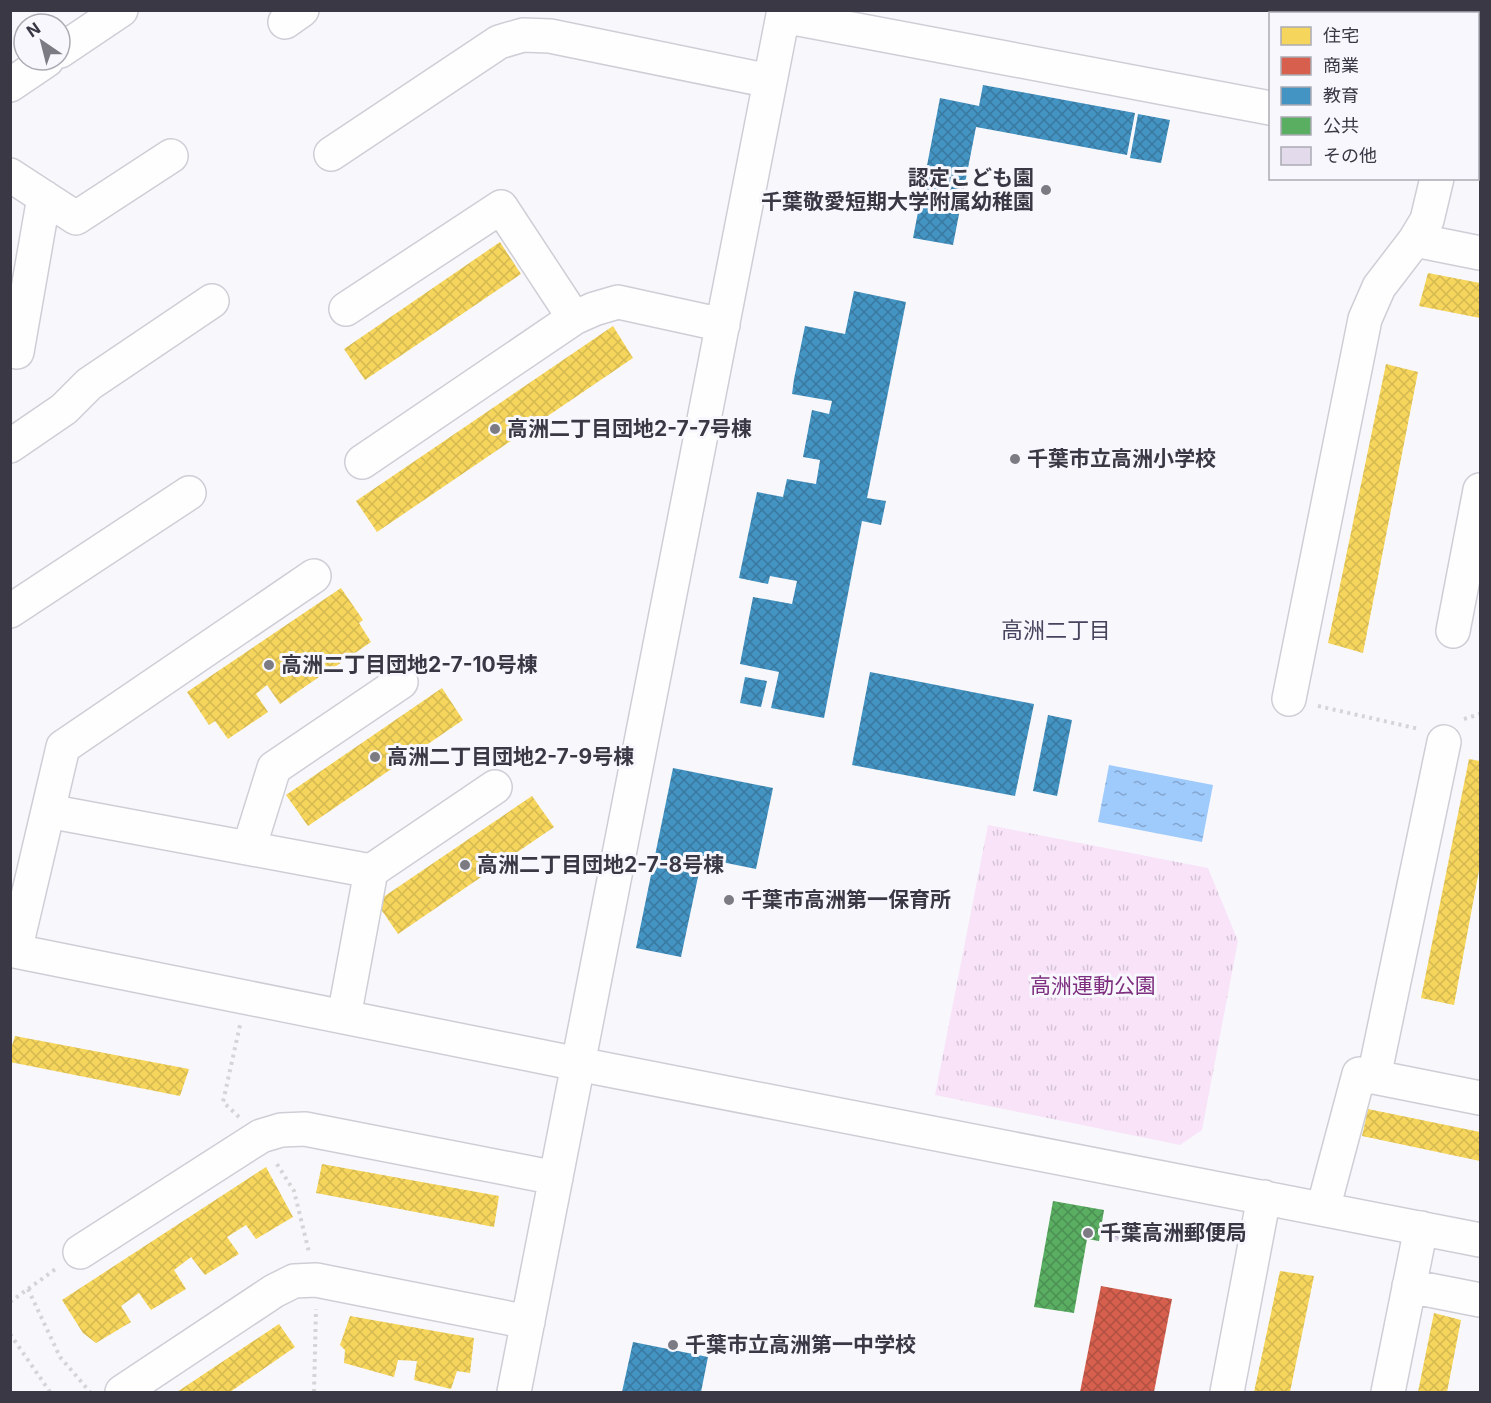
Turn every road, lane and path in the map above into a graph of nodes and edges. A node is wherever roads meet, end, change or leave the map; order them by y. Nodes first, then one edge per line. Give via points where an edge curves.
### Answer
1 (121, 10) edge
2 (783, 13) edge
3 (72, 43) edge
4 (29, 72) edge
5 (770, 81) junction
6 (10, 85) edge
7 (1269, 108) edge
8 (331, 154) dead end
9 (171, 156) dead end
10 (10, 175) edge
11 (1437, 180) edge
12 (44, 197) junction
13 (1415, 240) junction
14 (1480, 253) edge
15 (212, 301) dead end
16 (346, 309) dead end
17 (574, 318) junction
18 (723, 325) junction
19 (17, 352) dead end
20 (10, 446) edge
21 (362, 462) dead end
22 (1480, 490) edge
23 (189, 493) dead end
24 (314, 576) dead end
25 (10, 611) edge
26 (1453, 631) dead end
27 (401, 682) dead end
28 (1289, 699) joint
29 (1480, 714) edge
30 (1442, 731) junction
31 (495, 787) dead end
32 (48, 810) junction
33 (249, 848) junction
34 (371, 871) junction
35 (13, 950) edge
36 (246, 998) junction
37 (344, 1017) junction
38 (578, 1064) junction
39 (1374, 1077) junction
40 (1480, 1098) edge
41 (261, 1136) junction
42 (556, 1178) junction
43 (1264, 1197) junction
44 (1323, 1209) junction
45 (1420, 1228) junction
46 (1480, 1240) edge
47 (80, 1252) joint
48 (1409, 1286) junction
49 (28, 1289) junction
50 (1480, 1300) edge
51 (10, 1302) edge
52 (528, 1322) junction
53 (10, 1334) edge
54 (50, 1392) edge
55 (90, 1392) edge
56 (122, 1392) edge
57 (514, 1392) edge
58 (1227, 1392) edge
59 (1388, 1392) edge

1 - 3 street
2 - 5 street
2 - 7 street
4 - 6 street
5 - 8 street via 550,36 523,35 499,42
5 - 18 street
9 - 12 street via 76,218
10 - 12 street
11 - 13 street via 1427,220
12 - 19 street
13 - 14 street
13 - 28 street via 1379,286 1365,319
15 - 20 street via 89,384 64,409
16 - 17 street via 501,207
17 - 18 street via 618,302
17 - 21 street
18 - 38 street
22 - 26 street
23 - 25 street
24 - 32 street via 63,747
27 - 33 street via 274,768
28 - 30 path
29 - 30 path
30 - 39 street
31 - 34 street
32 - 33 street
32 - 35 street
33 - 34 street
34 - 37 street
35 - 36 street
36 - 37 street
36 - 41 path via 223,1102
37 - 38 street
38 - 42 street
38 - 43 street
39 - 40 street
39 - 44 street via 1359,1074
41 - 42 street via 305,1129
41 - 47 street
42 - 52 street
43 - 44 street
43 - 58 street
44 - 45 street
45 - 46 street
45 - 48 street
47 - 49 path
48 - 50 street
48 - 59 street
49 - 51 path
49 - 55 path via 60,1357
52 - 56 street via 316,1280 294,1281
52 - 57 street
53 - 54 path

